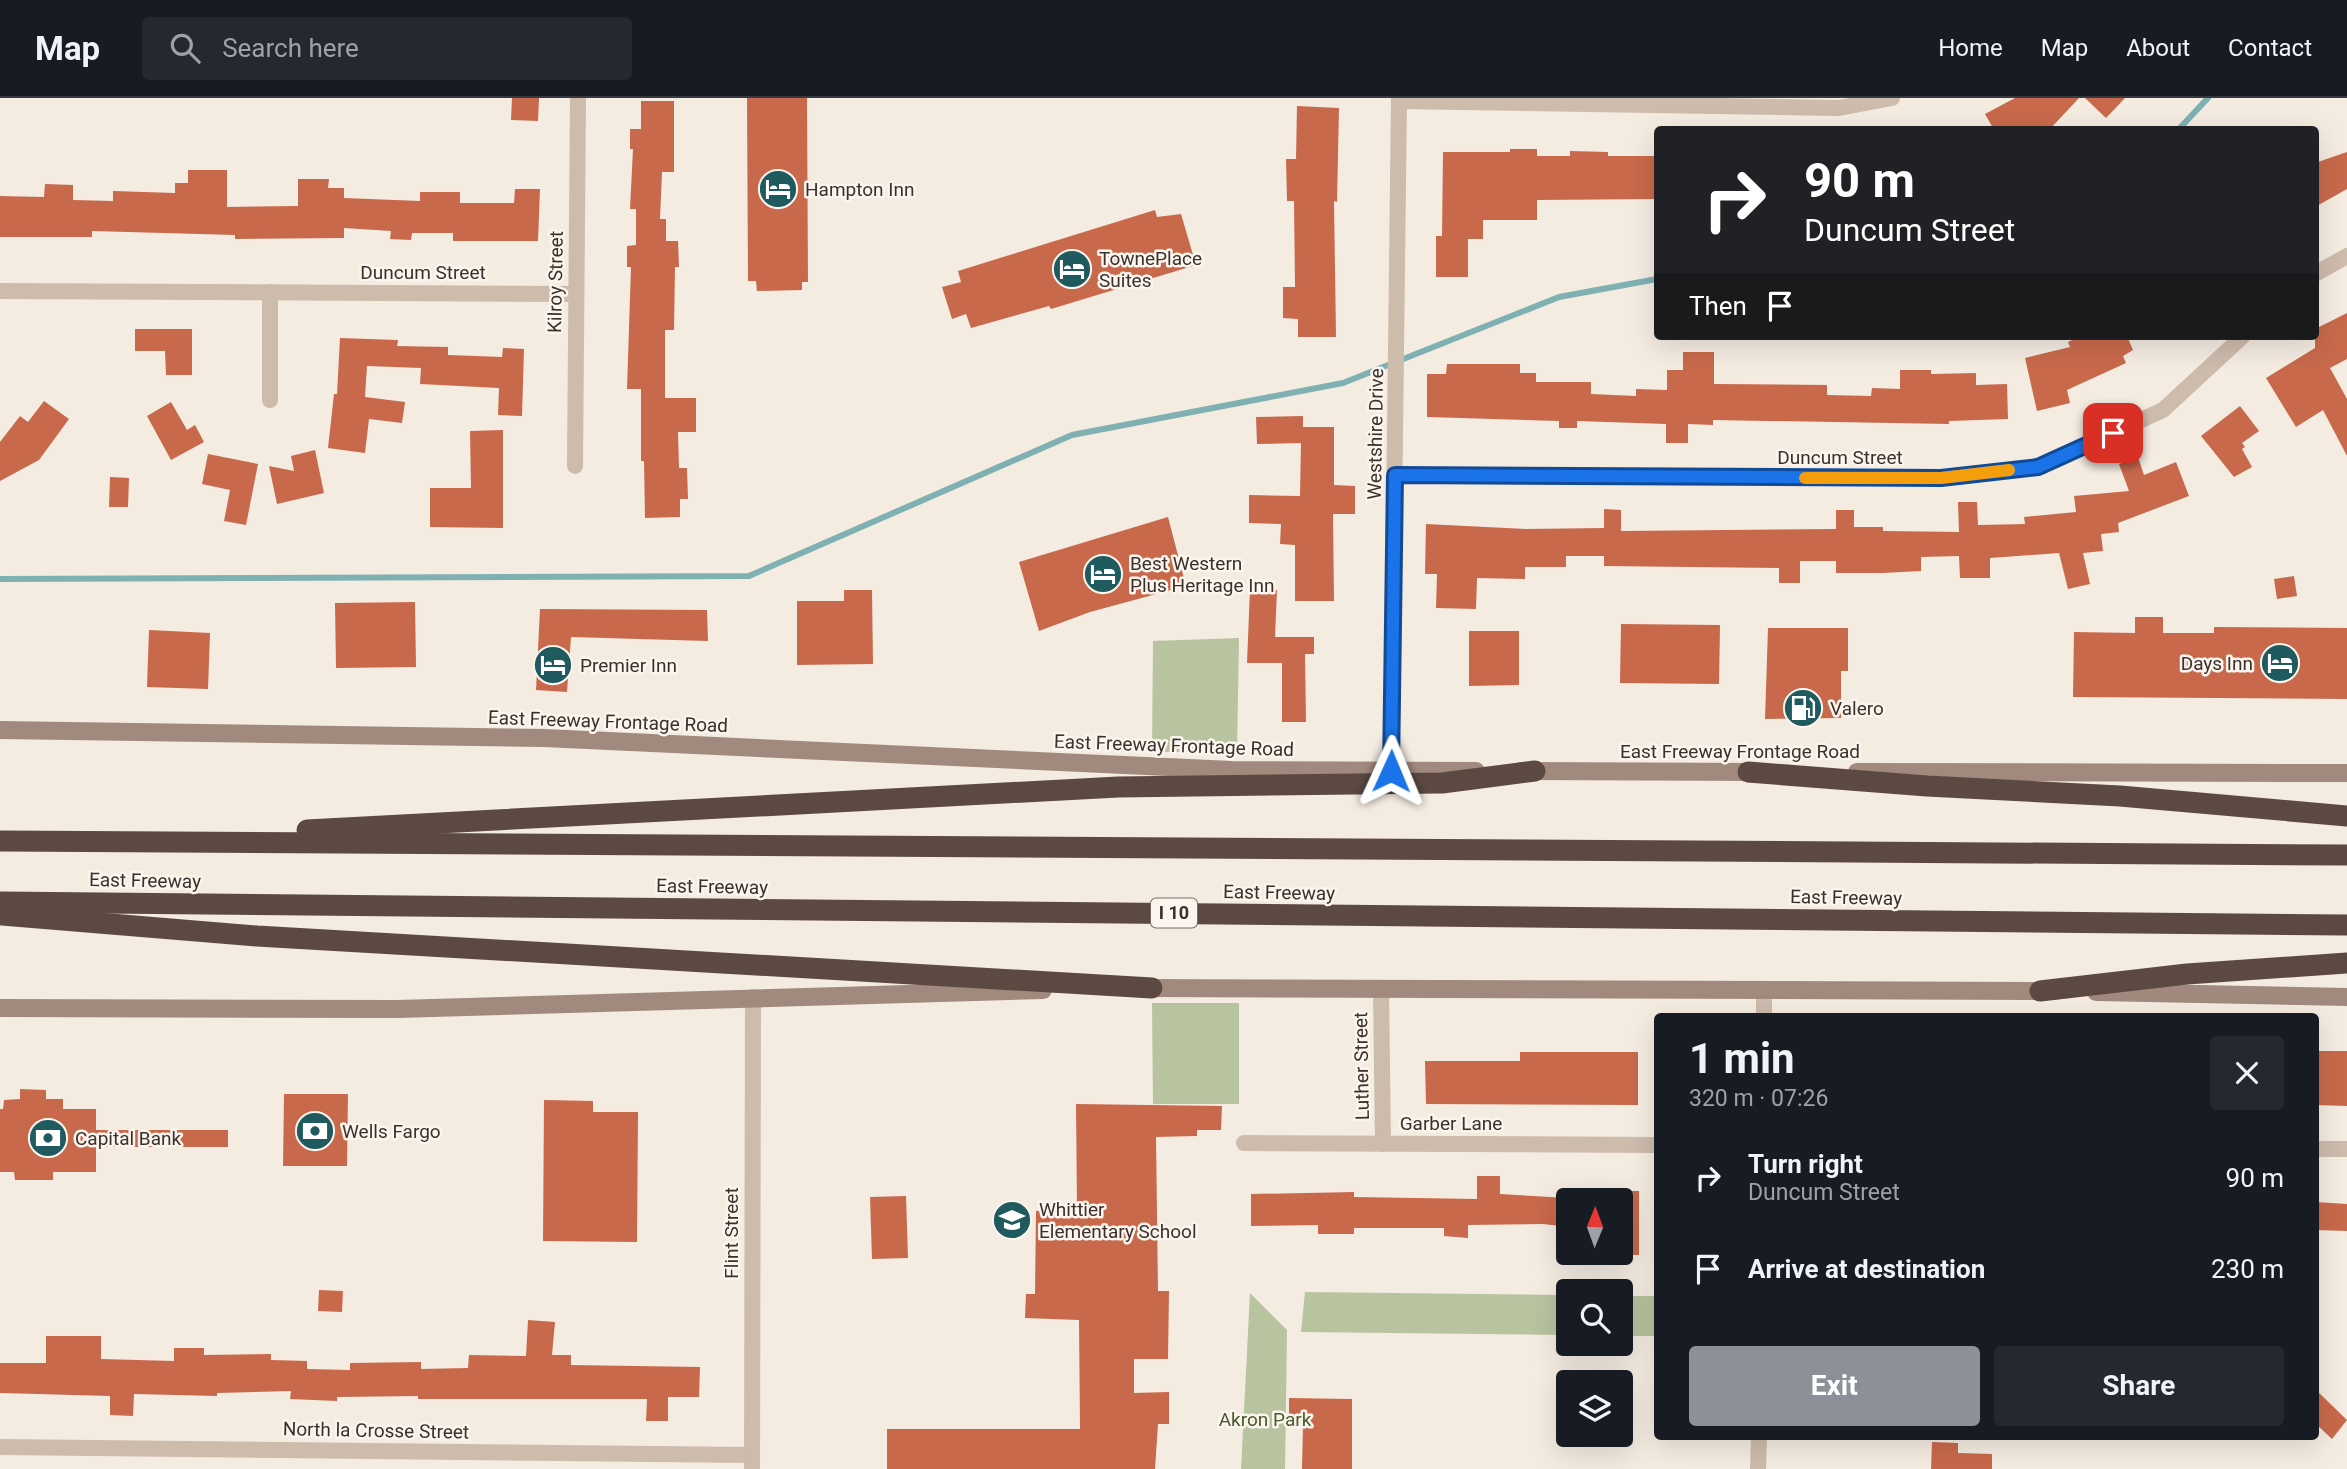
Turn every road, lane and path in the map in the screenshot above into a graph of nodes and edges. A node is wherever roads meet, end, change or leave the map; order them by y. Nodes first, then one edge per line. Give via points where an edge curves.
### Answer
1 (578, 98) edge
2 (1892, 98) edge
3 (1399, 100) edge
4 (2347, 257) edge
5 (2319, 272) edge
6 (0, 291) edge
7 (270, 292) junction
8 (576, 294) junction
9 (2239, 340) edge
10 (270, 400) dead end
11 (575, 466) dead end
12 (1395, 475) junction
13 (0, 730) edge
14 (1391, 771) junction
15 (1535, 771) junction
16 (1748, 772) junction
17 (2347, 773) edge
18 (2347, 816) edge
19 (0, 841) edge
20 (89, 842) junction
21 (2347, 855) edge
22 (0, 902) edge
23 (0, 914) edge
24 (2347, 925) edge
25 (2347, 963) edge
26 (1152, 988) junction
27 (1381, 989) junction
28 (1764, 990) junction
29 (2040, 991) junction
30 (753, 997) junction
31 (2347, 997) edge
32 (0, 1008) edge
33 (1764, 1013) edge
34 (1244, 1143) dead end
35 (1383, 1144) junction
36 (1654, 1145) edge
37 (2319, 1149) edge
38 (2347, 1149) edge
39 (1759, 1440) edge
40 (0, 1447) edge
41 (751, 1462) edge
42 (1758, 1469) edge

1 - 8 street, Kilroy Street
2 - 3 street via 1839,108
3 - 12 street, Westshire Drive
4 - 5 street
6 - 7 street, Duncum Street
7 - 8 street, Duncum Street
7 - 10 street
8 - 11 street, Kilroy Street
9 - 12 street, Duncum Street via 2163,411 2038,467 1941,478
12 - 14 street, Westshire Drive
13 - 14 main road, East Freeway Frontage Road via 544,738 1231,770
14 - 15 main road, East Freeway Frontage Road
15 - 16 main road, East Freeway Frontage Road
15 - 20 highway via 1441,783 1118,787
16 - 17 main road, East Freeway Frontage Road
16 - 18 highway
19 - 20 highway, East Freeway
20 - 21 highway, East Freeway
22 - 24 highway, East Freeway / I 10
23 - 26 highway via 257,936
25 - 29 highway via 2187,974
26 - 27 main road
26 - 30 main road
27 - 28 main road
27 - 35 street, Luther Street
28 - 29 main road
28 - 33 street
29 - 31 main road
30 - 32 main road via 422,1008
30 - 41 street, Flint Street
34 - 35 street, Garber Lane
35 - 36 street, Garber Lane
37 - 38 street
39 - 42 street
40 - 41 street, North la Crosse Street

